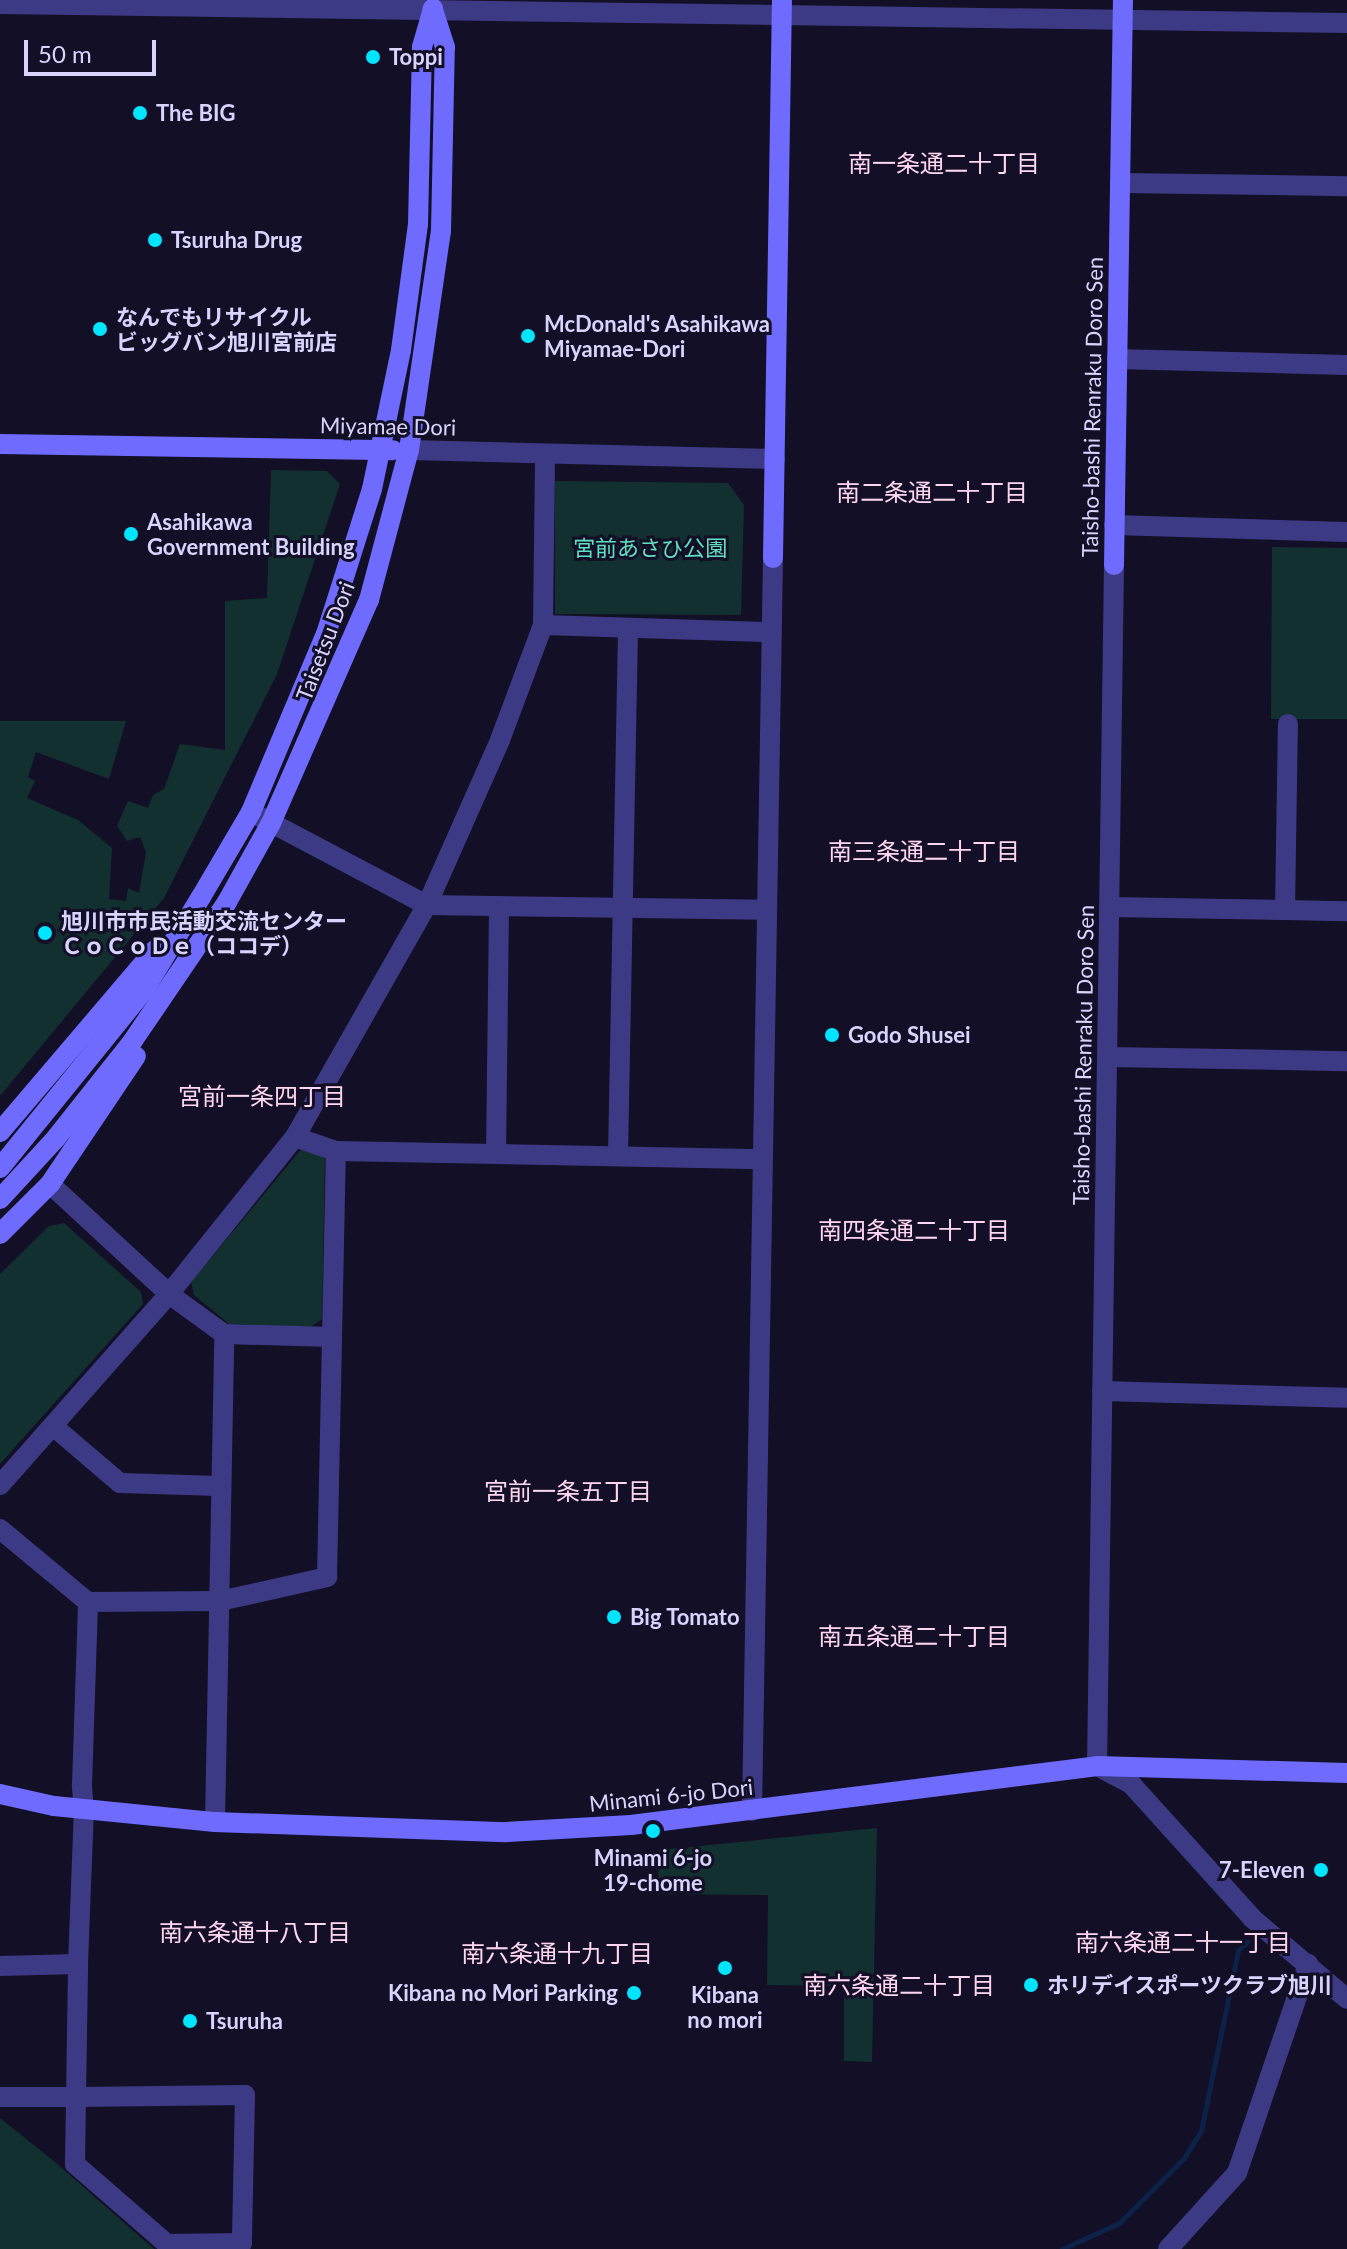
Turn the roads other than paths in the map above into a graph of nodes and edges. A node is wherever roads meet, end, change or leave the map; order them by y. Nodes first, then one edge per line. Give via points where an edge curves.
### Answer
1 (1123, 0) edge
2 (102, 2) edge
3 (0, 4) edge
4 (433, 4) edge
5 (782, 8) edge
6 (1123, 21) junction
7 (1347, 23) edge
8 (1120, 183) junction
9 (1347, 186) edge
10 (1117, 359) junction
11 (1347, 365) edge
12 (0, 444) edge
13 (382, 450) junction
14 (409, 450) junction
15 (545, 456) junction
16 (775, 459) junction
17 (1114, 525) junction
18 (1347, 532) edge
19 (773, 558) joint
20 (1114, 565) joint
21 (543, 625) junction
22 (628, 628) junction
23 (772, 632) junction
24 (1288, 724) dead end
25 (246, 821) junction
26 (271, 823) junction
27 (227, 902) junction
28 (427, 905) junction
29 (499, 906) junction
30 (1109, 907) junction
31 (624, 909) junction
32 (767, 910) junction
33 (1285, 910) junction
34 (1347, 911) edge
35 (1108, 1057) junction
36 (1347, 1061) edge
37 (0, 1132) edge
38 (295, 1137) junction
39 (336, 1151) junction
40 (496, 1154) junction
41 (618, 1156) junction
42 (762, 1159) junction
43 (0, 1168) edge
44 (50, 1184) junction
45 (0, 1199) edge
46 (0, 1234) edge
47 (169, 1294) junction
48 (224, 1334) junction
49 (332, 1337) junction
50 (1102, 1391) junction
51 (1347, 1398) edge
52 (53, 1426) junction
53 (0, 1485) edge
54 (220, 1486) junction
55 (0, 1529) edge
56 (220, 1601) junction
57 (88, 1602) junction
58 (1097, 1766) junction
59 (1347, 1773) edge
60 (0, 1794) edge
61 (84, 1810) junction
62 (752, 1811) junction
63 (215, 1822) junction
64 (78, 1964) junction
65 (1308, 1964) junction
66 (0, 1966) edge
67 (1347, 1999) edge
68 (0, 2097) edge
69 (76, 2097) junction
70 (1170, 2248) edge

1 - 6 main road, Taisho-bashi Renraku Doro Sen
2 - 3 street
2 - 4 street
4 - 5 street
4 - 13 main road, Taisetsu Dori via 422,47 418,224
4 - 14 main road, Taisetsu Dori via 445,47 441,231
5 - 6 street
5 - 16 main road
6 - 7 street
6 - 8 main road, Taisho-bashi Renraku Doro Sen
8 - 9 street
8 - 10 main road, Taisho-bashi Renraku Doro Sen
10 - 11 street
10 - 17 main road, Taisho-bashi Renraku Doro Sen
12 - 13 main road, Miyamae Dori
13 - 14 main road, Miyamae Dori
13 - 25 main road, Taisetsu Dori via 326,634
14 - 15 street, Miyamae Dori
14 - 26 main road, Taisetsu Dori via 369,600
15 - 16 street, Miyamae Dori
15 - 21 street
16 - 19 main road
17 - 18 street
17 - 20 main road, Taisho-bashi Renraku Doro Sen
19 - 23 street
20 - 30 street, Taisho-bashi Renraku Doro Sen
21 - 22 street
21 - 28 street via 500,740
22 - 23 street
22 - 31 street
23 - 32 street
24 - 33 street
25 - 26 street
25 - 37 main road via 177,924
25 - 43 main road, Taisetsu Dori via 144,990
26 - 27 main road, Taisetsu Dori
26 - 28 street
27 - 44 main road via 177,990
27 - 45 main road, Taisetsu Dori via 132,1042
28 - 29 street
28 - 38 street
29 - 31 street
29 - 40 street
30 - 33 street
30 - 35 street, Taisho-bashi Renraku Doro Sen
31 - 32 street
31 - 41 street
32 - 42 street
33 - 34 street
35 - 36 street
35 - 50 street, Taisho-bashi Renraku Doro Sen
38 - 39 street
38 - 47 street
39 - 40 street
39 - 49 street
40 - 41 street
41 - 42 street
42 - 62 street
44 - 46 main road
44 - 47 street
47 - 48 street
47 - 52 street
48 - 49 street
48 - 54 street
49 - 56 street via 327,1577
50 - 51 street
50 - 58 street, Taisho-bashi Renraku Doro Sen
52 - 53 street
52 - 54 street via 120,1483
54 - 56 street
55 - 57 street
56 - 57 street
56 - 63 street
57 - 61 street
58 - 59 main road, Minami 6-jo Dori
58 - 62 main road, Minami 6-jo Dori
58 - 65 street via 1132,1785 1253,1919
60 - 61 main road, Minami 6-jo Dori
61 - 63 main road, Minami 6-jo Dori
61 - 64 street
62 - 63 main road, Minami 6-jo Dori via 506,1832
64 - 66 street
64 - 69 street
65 - 67 street
65 - 70 street via 1237,2173
68 - 69 street
69 - 69 street via 245,2095 242,2243 167,2244 75,2164

